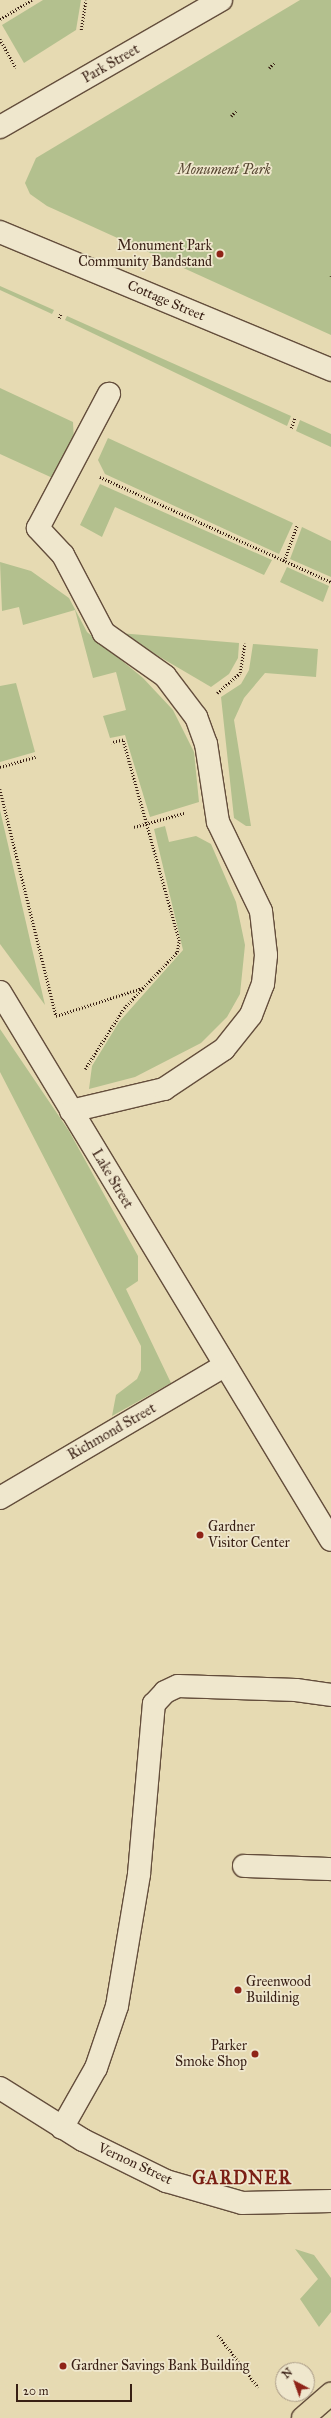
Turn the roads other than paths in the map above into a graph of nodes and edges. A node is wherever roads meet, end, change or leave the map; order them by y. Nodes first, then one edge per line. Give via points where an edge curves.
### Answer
1 (222, 0) edge
2 (0, 127) edge
3 (0, 232) edge
4 (331, 370) edge
5 (109, 394) dead end
6 (0, 992) edge
7 (69, 1107) junction
8 (224, 1366) junction
9 (0, 1498) edge
10 (331, 1540) edge
11 (331, 1695) edge
12 (244, 1866) dead end
13 (331, 1868) edge
14 (0, 2088) edge
15 (62, 2128) junction
16 (331, 2201) edge
17 (331, 2394) edge
18 (303, 2418) edge

1 - 2 street, Park Street
3 - 4 street, Cottage Street
5 - 7 street via 38,528 63,555 104,633 165,676 191,709 206,744 218,822 261,911 265,930 263,984 251,1015 224,1049 164,1089
6 - 7 street, Lake Street
7 - 8 street, Lake Street
8 - 9 street, Richmond Street
8 - 10 street, Lake Street
11 - 15 street via 178,1686 165,1692 154,1704 139,1874 118,1999 96,2068
12 - 13 street
14 - 15 street, Vernon Street
15 - 16 street, Vernon Street via 166,2181 242,2203
17 - 18 main road

